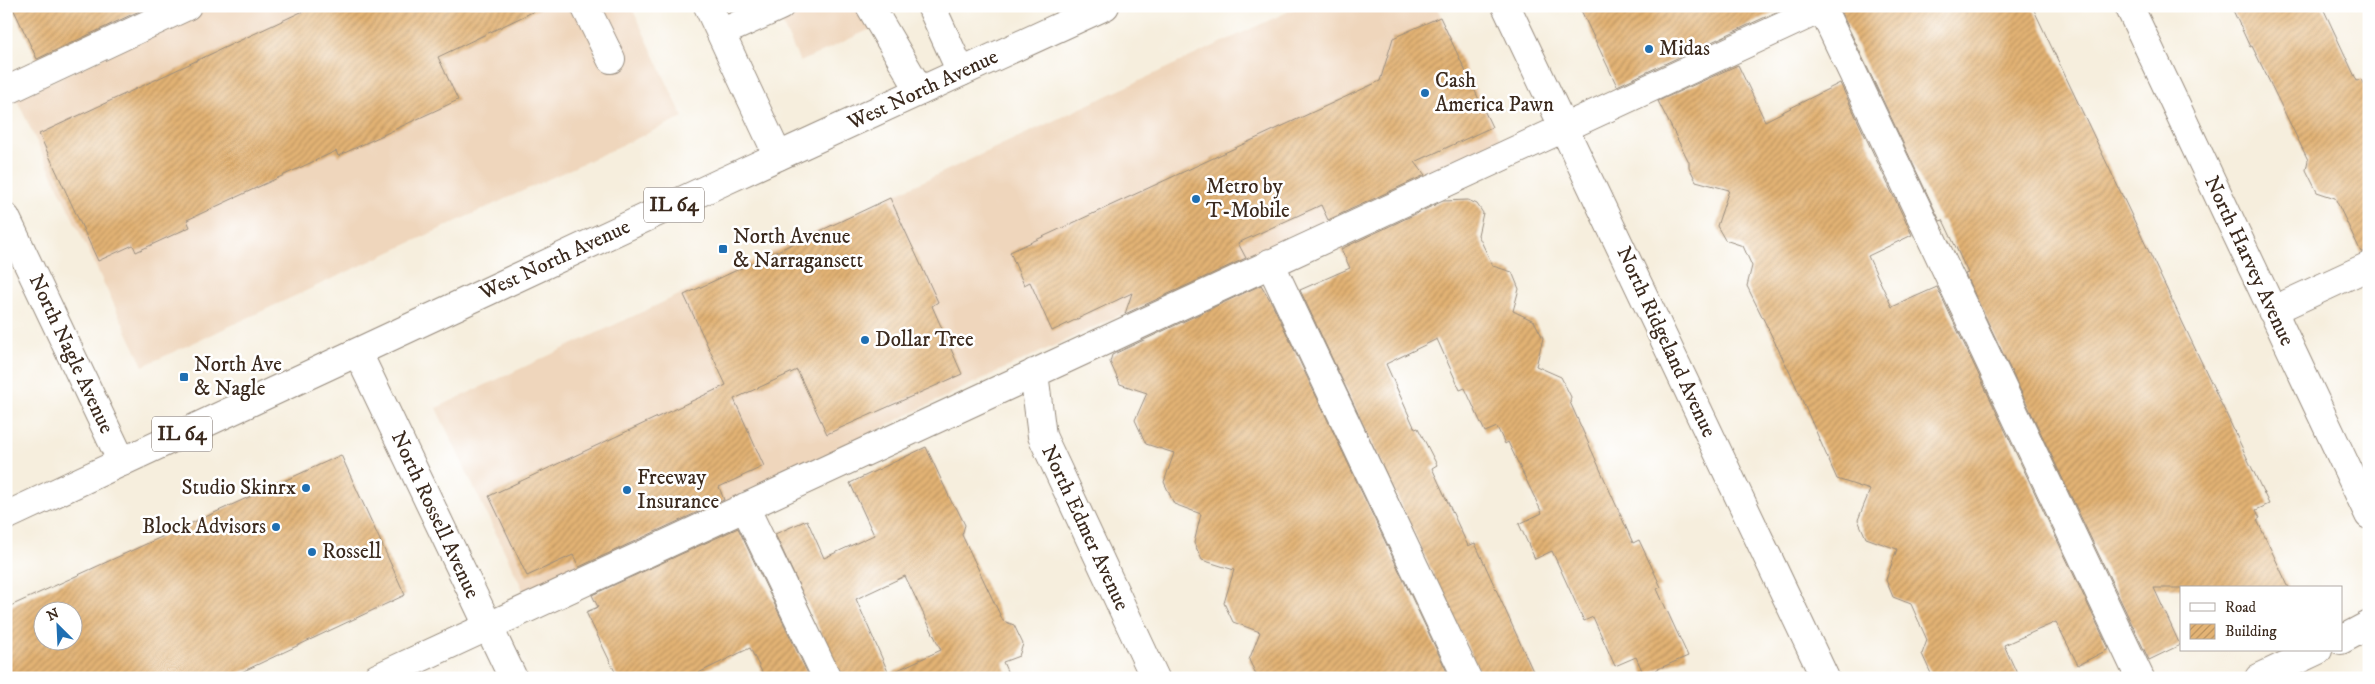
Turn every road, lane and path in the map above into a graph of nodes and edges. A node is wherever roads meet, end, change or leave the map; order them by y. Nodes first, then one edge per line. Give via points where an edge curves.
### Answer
1 (187, 6) edge
2 (585, 6) edge
3 (708, 6) edge
4 (780, 6) edge
5 (870, 6) edge
6 (931, 6) edge
7 (1105, 6) edge
8 (1506, 6) edge
9 (2129, 6) edge
10 (1824, 7) edge
11 (720, 33) junction
12 (611, 59) dead end
13 (961, 72) junction
14 (6, 90) edge
15 (920, 91) junction
16 (1564, 126) junction
17 (778, 156) junction
18 (6, 218) edge
19 (1270, 263) junction
20 (2369, 266) edge
21 (2272, 311) junction
22 (358, 353) junction
23 (1034, 373) junction
24 (122, 462) junction
25 (745, 507) junction
26 (2369, 515) edge
27 (6, 516) edge
28 (2369, 625) edge
29 (488, 626) junction
30 (2342, 639) edge
31 (2314, 652) edge
32 (377, 678) edge
33 (512, 678) edge
34 (828, 678) edge
35 (1155, 678) edge
36 (1467, 678) edge
37 (1825, 678) edge
38 (2140, 678) edge
39 (2259, 678) edge

1 - 14 street
2 - 12 street
3 - 11 street
4 - 11 street
5 - 15 street
6 - 13 street
7 - 13 street, West North Avenue / IL 64
8 - 16 street, North Ridgeland Avenue
9 - 21 street, North Harvey Avenue
10 - 16 street
10 - 38 street
11 - 17 street
13 - 15 street, West North Avenue / IL 64
15 - 17 street, West North Avenue / IL 64
16 - 19 street
16 - 37 street, North Ridgeland Avenue
17 - 22 street, West North Avenue / IL 64
18 - 24 street, North Nagle Avenue
19 - 23 street
19 - 36 street
20 - 21 street
21 - 26 street, North Harvey Avenue
22 - 24 street, West North Avenue / IL 64
22 - 29 street, North Rossell Avenue
23 - 25 street
23 - 35 street, North Edmer Avenue via 1042,436
24 - 27 street, West North Avenue / IL 64
25 - 29 street
25 - 34 street
28 - 30 street
29 - 32 street
29 - 33 street, North Rossell Avenue
31 - 39 street

